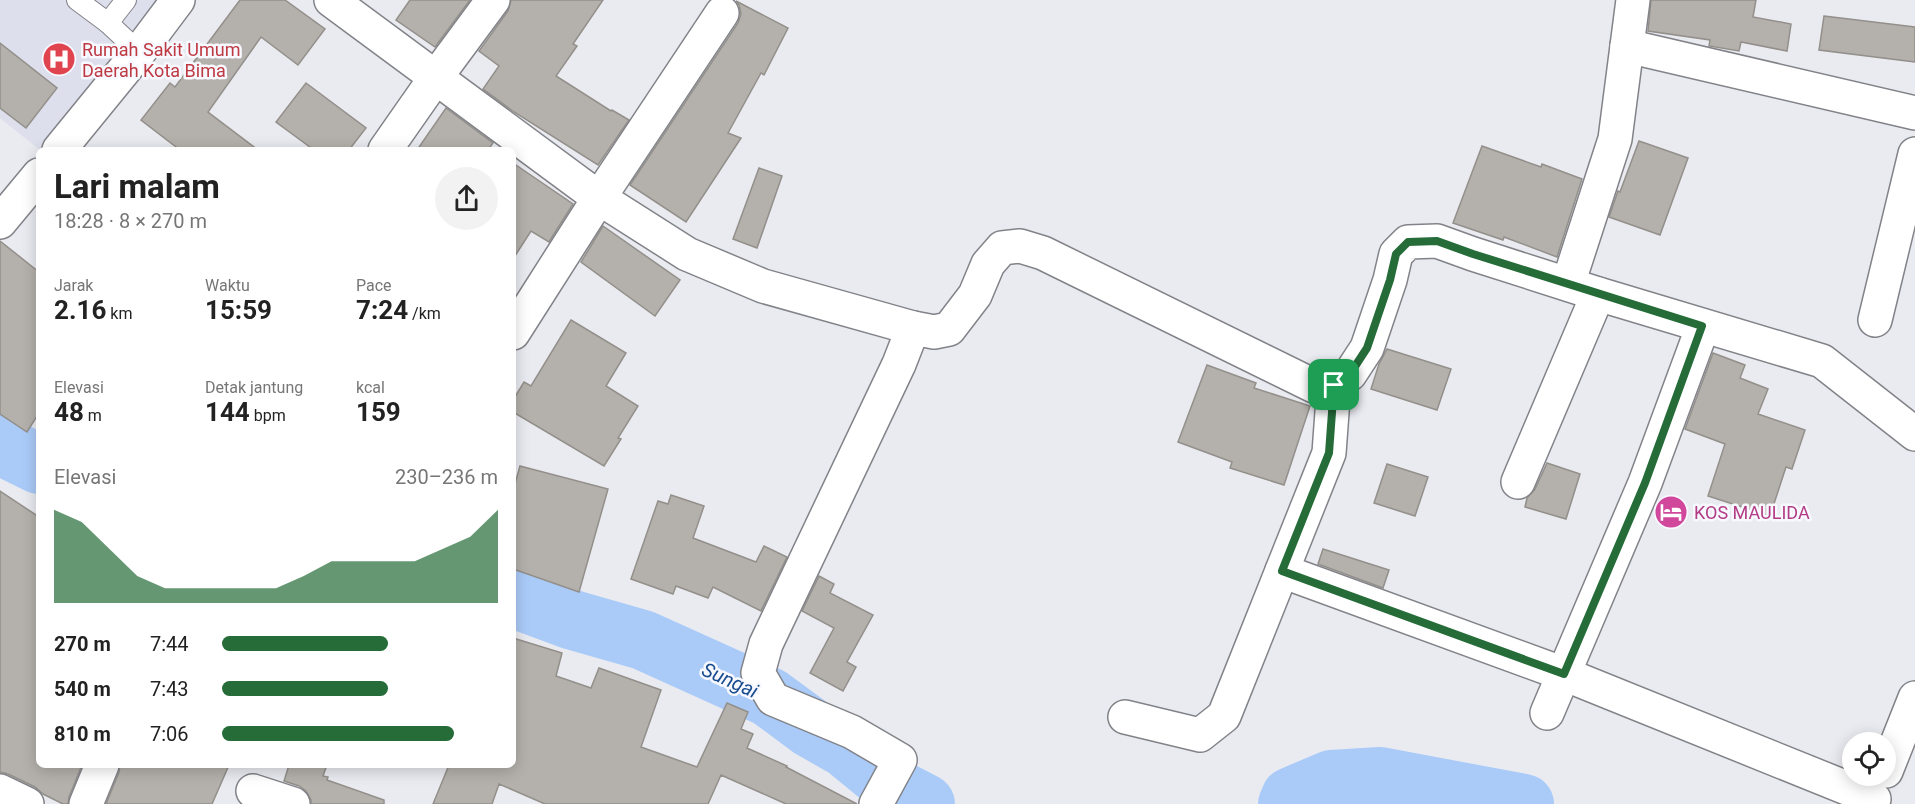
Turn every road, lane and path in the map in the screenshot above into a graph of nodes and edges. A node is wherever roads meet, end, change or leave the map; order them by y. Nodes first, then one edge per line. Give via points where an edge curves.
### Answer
1 (77, 0) edge
2 (126, 0) edge
3 (178, 0) edge
4 (331, 0) edge
5 (494, 0) edge
6 (1633, 0) edge
7 (722, 13) dead end
8 (108, 23) junction
9 (1627, 46) junction
10 (139, 52) junction
11 (436, 77) junction
12 (1915, 113) edge
13 (61, 147) edge
14 (387, 147) edge
15 (1915, 154) edge
16 (36, 179) edge
17 (599, 198) junction
18 (0, 222) edge
19 (1568, 284) junction
20 (1598, 294) junction
21 (1875, 320) dead end
22 (1702, 326) junction
23 (516, 328) edge
24 (913, 328) junction
25 (1334, 385) junction
26 (1915, 435) edge
27 (1518, 482) dead end
28 (1282, 571) junction
29 (1564, 674) junction
30 (1915, 698) edge
31 (1547, 713) dead end
32 (1125, 717) dead end
33 (101, 768) edge
34 (253, 787) edge
35 (1879, 787) edge
36 (0, 791) edge
37 (27, 804) edge
38 (86, 804) edge
39 (293, 804) edge
40 (876, 804) edge

1 - 8 lane
2 - 8 lane
3 - 10 street
4 - 11 street
5 - 11 street
6 - 9 street
7 - 17 street
8 - 10 lane
9 - 12 street
9 - 19 street via 1615,139
10 - 13 street
11 - 14 street
11 - 17 street
15 - 21 street
16 - 18 street
17 - 23 street
17 - 24 street via 687,254 763,286
19 - 20 street
19 - 25 street via 1437,241 1408,242 1396,254 1367,348 1350,374
20 - 22 street
20 - 27 street
22 - 26 street via 1822,361
22 - 29 street via 1645,483
24 - 25 street via 934,332 949,329 975,295 988,264 1002,248 1020,246 1043,253 1314,386
24 - 40 street via 766,644 758,673 773,699 852,732 900,760
25 - 28 street via 1329,453
28 - 29 street
28 - 32 street via 1224,716 1200,735
29 - 31 street
29 - 35 street
30 - 35 street
33 - 38 street
34 - 39 street
36 - 37 street

